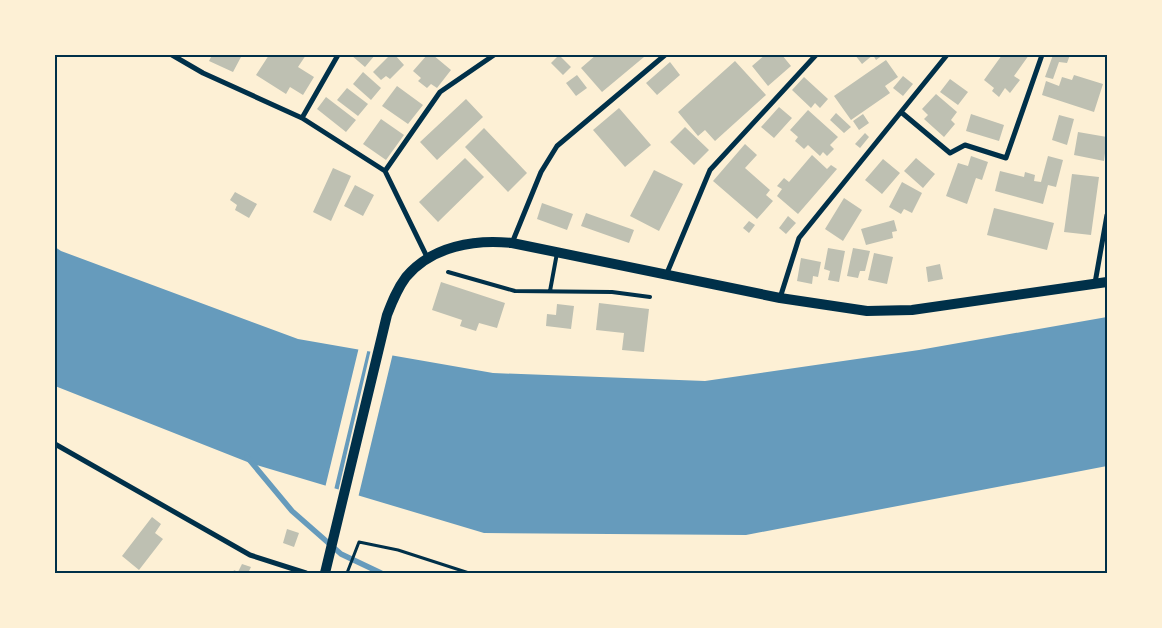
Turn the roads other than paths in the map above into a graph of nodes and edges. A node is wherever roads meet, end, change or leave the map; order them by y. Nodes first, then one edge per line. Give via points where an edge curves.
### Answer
1 (172, 55) edge
2 (338, 55) edge
3 (494, 55) edge
4 (665, 55) edge
5 (816, 55) edge
6 (938, 55) edge
7 (1042, 55) edge
8 (945, 57) edge
9 (901, 112) junction
10 (302, 118) junction
11 (386, 171) junction
12 (1107, 215) edge
13 (512, 243) junction
14 (557, 253) junction
15 (428, 259) junction
16 (448, 272) dead end
17 (667, 273) junction
18 (1107, 282) edge
19 (1095, 284) junction
20 (550, 291) junction
21 (650, 297) dead end
22 (780, 298) junction
23 (55, 444) edge
24 (306, 573) edge
25 (325, 573) edge

1 - 10 street via 203,73
2 - 10 street
3 - 11 street via 440,92
4 - 13 street via 557,146 541,172
5 - 17 street via 710,170
6 - 8 street
7 - 9 street via 1006,158 965,145 950,152
8 - 9 street
9 - 22 street via 799,238
10 - 11 street
11 - 15 street
12 - 19 street
13 - 14 main road
13 - 15 main road via 478,241 461,244
14 - 17 main road
14 - 20 lane
15 - 25 main road via 406,277 387,315
16 - 20 lane via 515,290
17 - 22 main road
18 - 19 main road
19 - 22 main road via 889,311 846,309
20 - 21 lane via 612,292
23 - 24 street via 250,555

